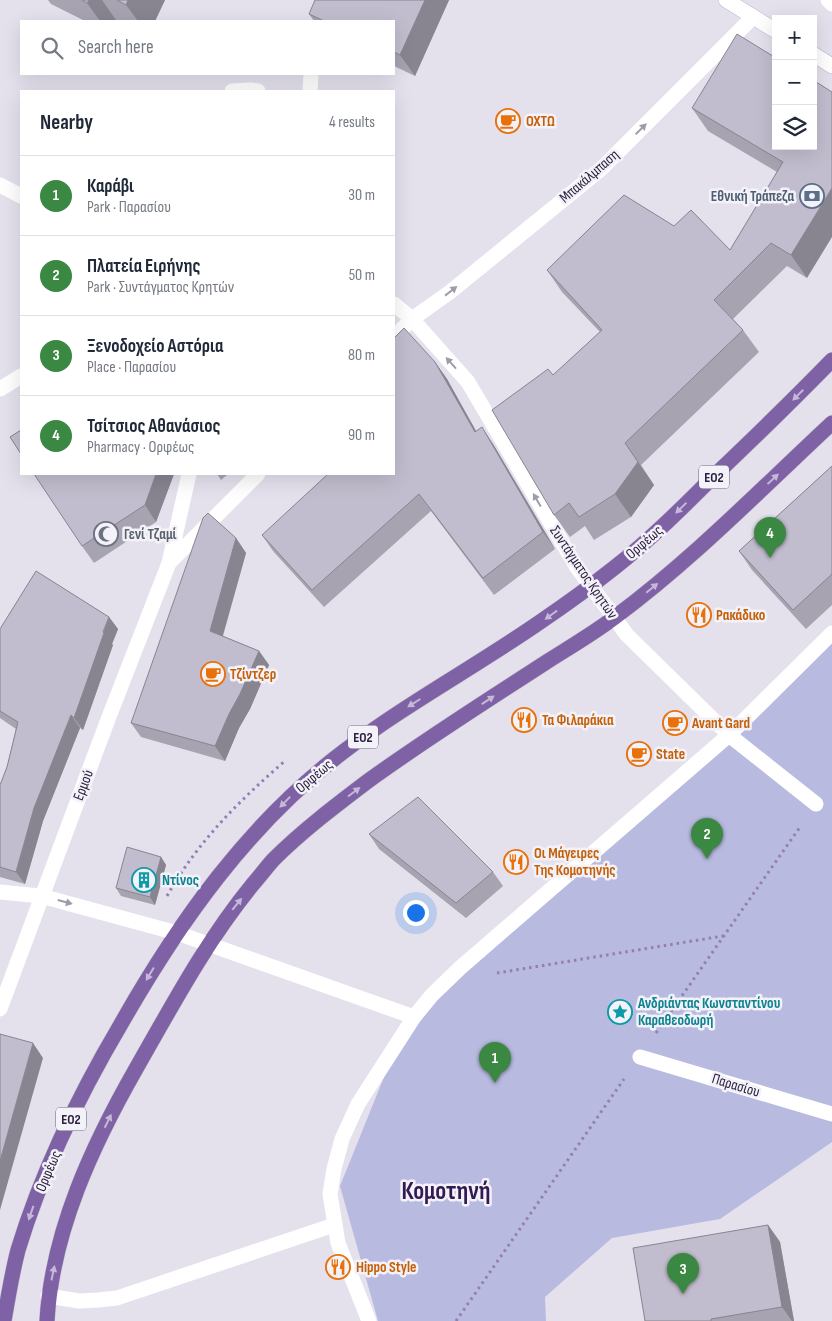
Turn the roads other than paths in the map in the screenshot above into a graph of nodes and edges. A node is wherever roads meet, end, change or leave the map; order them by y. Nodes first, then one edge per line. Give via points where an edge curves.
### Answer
1 (726, 0) edge
2 (828, 0) edge
3 (832, 4) edge
4 (753, 17) junction
5 (772, 29) edge
6 (817, 57) edge
7 (832, 66) edge
8 (312, 75) edge
9 (310, 90) edge
10 (0, 185) edge
11 (20, 195) edge
12 (395, 305) edge
13 (412, 319) junction
14 (395, 336) edge
15 (832, 360) edge
16 (20, 377) edge
17 (0, 389) edge
18 (832, 423) edge
19 (189, 475) edge
20 (257, 475) edge
21 (170, 562) junction
22 (590, 586) junction
23 (614, 618) junction
24 (832, 633) edge
25 (728, 735) junction
26 (816, 804) dead end
27 (0, 892) edge
28 (41, 896) junction
29 (176, 933) junction
30 (209, 944) junction
31 (0, 1009) edge
32 (414, 1018) junction
33 (640, 1057) dead end
34 (832, 1114) edge
35 (334, 1225) junction
36 (48, 1296) junction
37 (4, 1321) edge
38 (47, 1321) edge
39 (369, 1321) edge

1 - 4 street
2 - 3 street
4 - 5 street
13 -> 4 street, Μπακάλμπαση via 601,169
6 - 7 street
8 - 9 street
10 - 11 street
12 - 13 street, Συντάγματος Κρητών
13 - 14 street
22 -> 13 street, Συντάγματος Κρητών via 468,382
15 -> 22 main road, Ορφέως / ΕΟ2 via 664,526
16 - 17 street
23 -> 18 main road, ΕΟ2 via 689,558
19 - 21 street, Ερμού
20 - 21 street, Ερμού
21 - 28 street, Ερμού
22 - 23 street, Συντάγματος Κρητών
22 -> 29 main road, Ορφέως / ΕΟ2 via 341,753 290,796 243,846
23 - 25 street, Συντάγματος Κρητών via 627,635
30 -> 23 main road, ΕΟ2 via 272,862 317,820 406,754
24 - 25 street
25 - 26 street, Συντάγματος Κρητών
25 - 32 street via 460,968 432,994
27 - 28 street
28 -> 29 street
28 - 31 street, Ερμού
29 - 30 street
29 -> 37 main road, Ορφέως / ΕΟ2 via 100,1060 50,1163 18,1253
30 - 32 street
36 -> 30 main road, ΕΟ2 via 67,1220 97,1143 122,1093
32 - 35 street via 358,1104 342,1139 330,1194
33 - 34 street, Παρασίου
35 - 36 street via 117,1298 79,1301
35 - 39 street
36 - 38 main road, ΕΟ2

